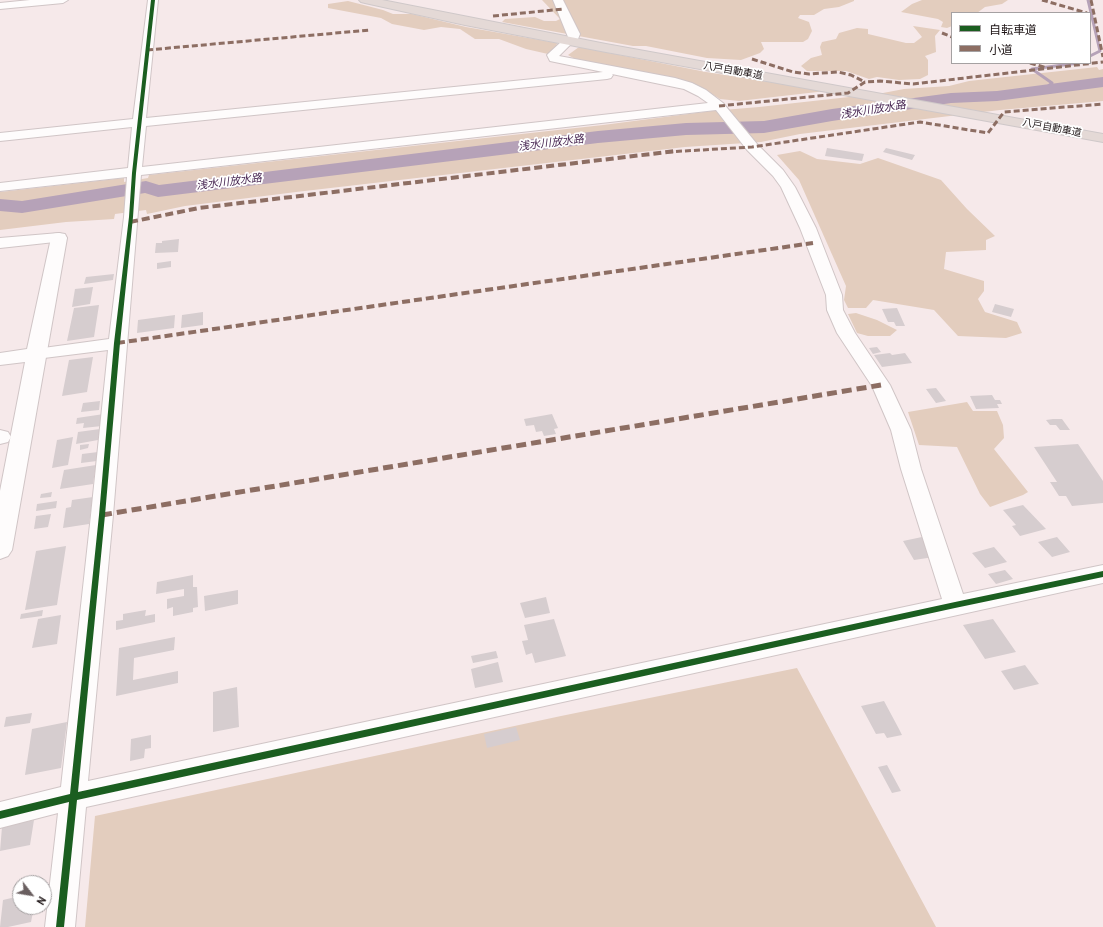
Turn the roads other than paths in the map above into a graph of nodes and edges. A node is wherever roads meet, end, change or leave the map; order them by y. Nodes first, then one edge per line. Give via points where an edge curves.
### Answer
1 (63, 0) edge
2 (153, 0) edge
3 (365, 0) edge
4 (378, 0) edge
5 (558, 0) edge
6 (0, 6) edge
7 (629, 73) junction
8 (831, 86) junction
9 (719, 106) junction
10 (140, 122) junction
11 (1028, 122) junction
12 (1103, 134) edge
13 (0, 137) edge
14 (1103, 138) edge
15 (134, 173) junction
16 (0, 187) edge
17 (59, 238) joint
18 (0, 244) edge
19 (117, 343) junction
20 (36, 354) junction
21 (0, 359) edge
22 (0, 550) edge
23 (1103, 574) edge
24 (955, 605) junction
25 (73, 797) junction
26 (0, 815) edge
27 (60, 927) edge

1 - 6 street
2 - 10 street
3 - 8 highway, 八戸自動車道 via 488,26
4 - 8 highway, 八戸自動車道
5 - 7 street via 574,34 553,55 554,58
7 - 9 street via 688,86
7 - 10 street
8 - 11 highway, 八戸自動車道
9 - 15 street
9 - 24 street via 778,173 788,187 808,228 834,295 835,310 881,385 901,430
10 - 13 street
10 - 15 street
11 - 12 highway, 八戸自動車道
11 - 14 highway, 八戸自動車道
15 - 16 street
15 - 19 street
17 - 18 street
17 - 20 street
19 - 20 street
19 - 25 street
20 - 21 street
20 - 22 street
23 - 24 street
24 - 25 street
25 - 26 street
25 - 27 street

